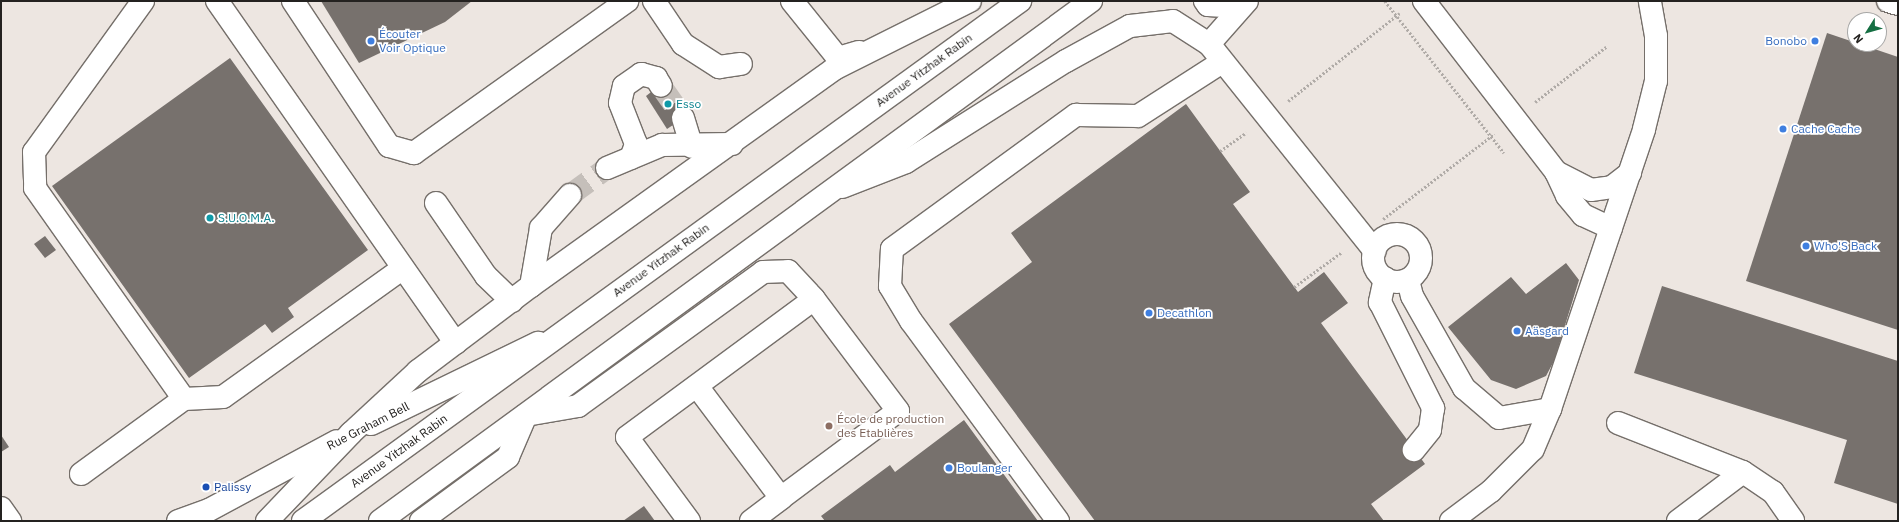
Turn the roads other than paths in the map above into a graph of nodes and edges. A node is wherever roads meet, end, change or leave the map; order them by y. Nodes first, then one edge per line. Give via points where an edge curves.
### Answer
1 (143, 1) edge
2 (217, 1) edge
3 (293, 1) edge
4 (627, 1) edge
5 (654, 1) edge
6 (970, 1) edge
7 (1020, 1) edge
8 (1091, 1) edge
9 (1205, 1) edge
10 (1232, 1) edge
11 (1246, 1) edge
12 (1650, 1) edge
13 (1888, 1) edge
14 (1898, 4) edge
15 (1415, 5) edge
16 (799, 9) edge
17 (1208, 44) junction
18 (868, 50) junction
19 (741, 64) dead end
20 (1228, 70) junction
21 (661, 86) tunnel mouth
22 (801, 94) junction
23 (683, 118) tunnel mouth
24 (732, 144) junction
25 (692, 147) junction
26 (631, 158) junction
27 (607, 168) tunnel mouth
28 (1556, 172) junction
29 (1630, 173) junction
30 (832, 191) junction
31 (570, 195) tunnel mouth
32 (436, 203) dead end
33 (1612, 228) junction
34 (1369, 243) junction
35 (403, 268) junction
36 (1385, 278) junction
37 (1408, 280) junction
38 (531, 286) junction
39 (814, 299) junction
40 (512, 301) junction
41 (559, 333) junction
42 (456, 343) junction
43 (697, 386) junction
44 (184, 399) junction
45 (1550, 409) junction
46 (526, 415) junction
47 (1618, 423) dead end
48 (351, 433) junction
49 (1414, 450) dead end
50 (1743, 472) junction
51 (81, 474) dead end
52 (781, 498) junction
53 (1, 508) edge
54 (10, 521) edge
55 (178, 521) edge
56 (267, 521) edge
57 (304, 521) edge
58 (380, 521) edge
59 (421, 521) edge
60 (689, 521) edge
61 (751, 521) edge
62 (1058, 521) edge
63 (1451, 521) edge
64 (1678, 521) edge
65 (1794, 521) edge

1 - 44 main road via 34,152 35,188
2 - 35 main road
3 - 4 main road via 389,146 414,153
5 - 19 main road via 683,44 719,67
6 - 18 main road
7 - 41 main road, Avenue Yitzhak Rabin
8 - 30 main road
9 - 10 main road via 1208,5 1224,6
11 - 17 main road
12 - 29 main road via 1656,36 1656,81
13 - 14 main road
15 - 28 main road via 1514,118
16 - 18 main road via 838,58
16 - 22 main road via 820,60 815,82
17 - 20 main road
17 - 30 main road via 1173,21 1130,26 1066,61 906,162
18 - 22 main road
20 - 34 main road
20 - 62 main road via 1138,116 1076,115 892,249 890,286 911,321
21 - 26 main road via 656,78 641,74 624,86 620,103 636,144
22 - 24 main road
23 - 25 main road
24 - 25 main road
24 - 38 main road
25 - 26 main road via 662,145
26 - 27 main road
28 - 29 main road via 1591,190 1612,188
28 - 33 main road via 1567,196 1584,215
29 - 33 main road
30 - 46 main road
31 - 38 main road via 541,228
32 - 40 main road via 486,276
33 - 45 main road
34 - 36 main road via 1375,266
34 - 37 main road via 1390,236 1412,238 1421,260 1415,274
35 - 42 main road
35 - 44 main road via 223,397
36 - 37 main road via 1392,281
36 - 49 main road via 1380,302 1433,408 1430,430
37 - 45 main road via 1412,296 1464,388 1499,418
38 - 40 main road
39 - 43 main road
39 - 46 main road via 788,271 763,272 578,406
39 - 52 main road via 898,411
40 - 42 main road
41 - 48 main road, Rue Graham Bell
41 - 57 main road, Avenue Yitzhak Rabin
42 - 48 main road via 418,370
43 - 52 main road
43 - 60 main road via 627,438
44 - 51 main road
45 - 63 main road via 1533,450 1491,491
46 - 58 main road
46 - 59 main road via 508,457
47 - 50 main road
48 - 55 main road, Rue Graham Bell via 209,510
48 - 56 main road
50 - 64 main road
50 - 65 main road via 1773,492
52 - 61 main road
53 - 54 main road

